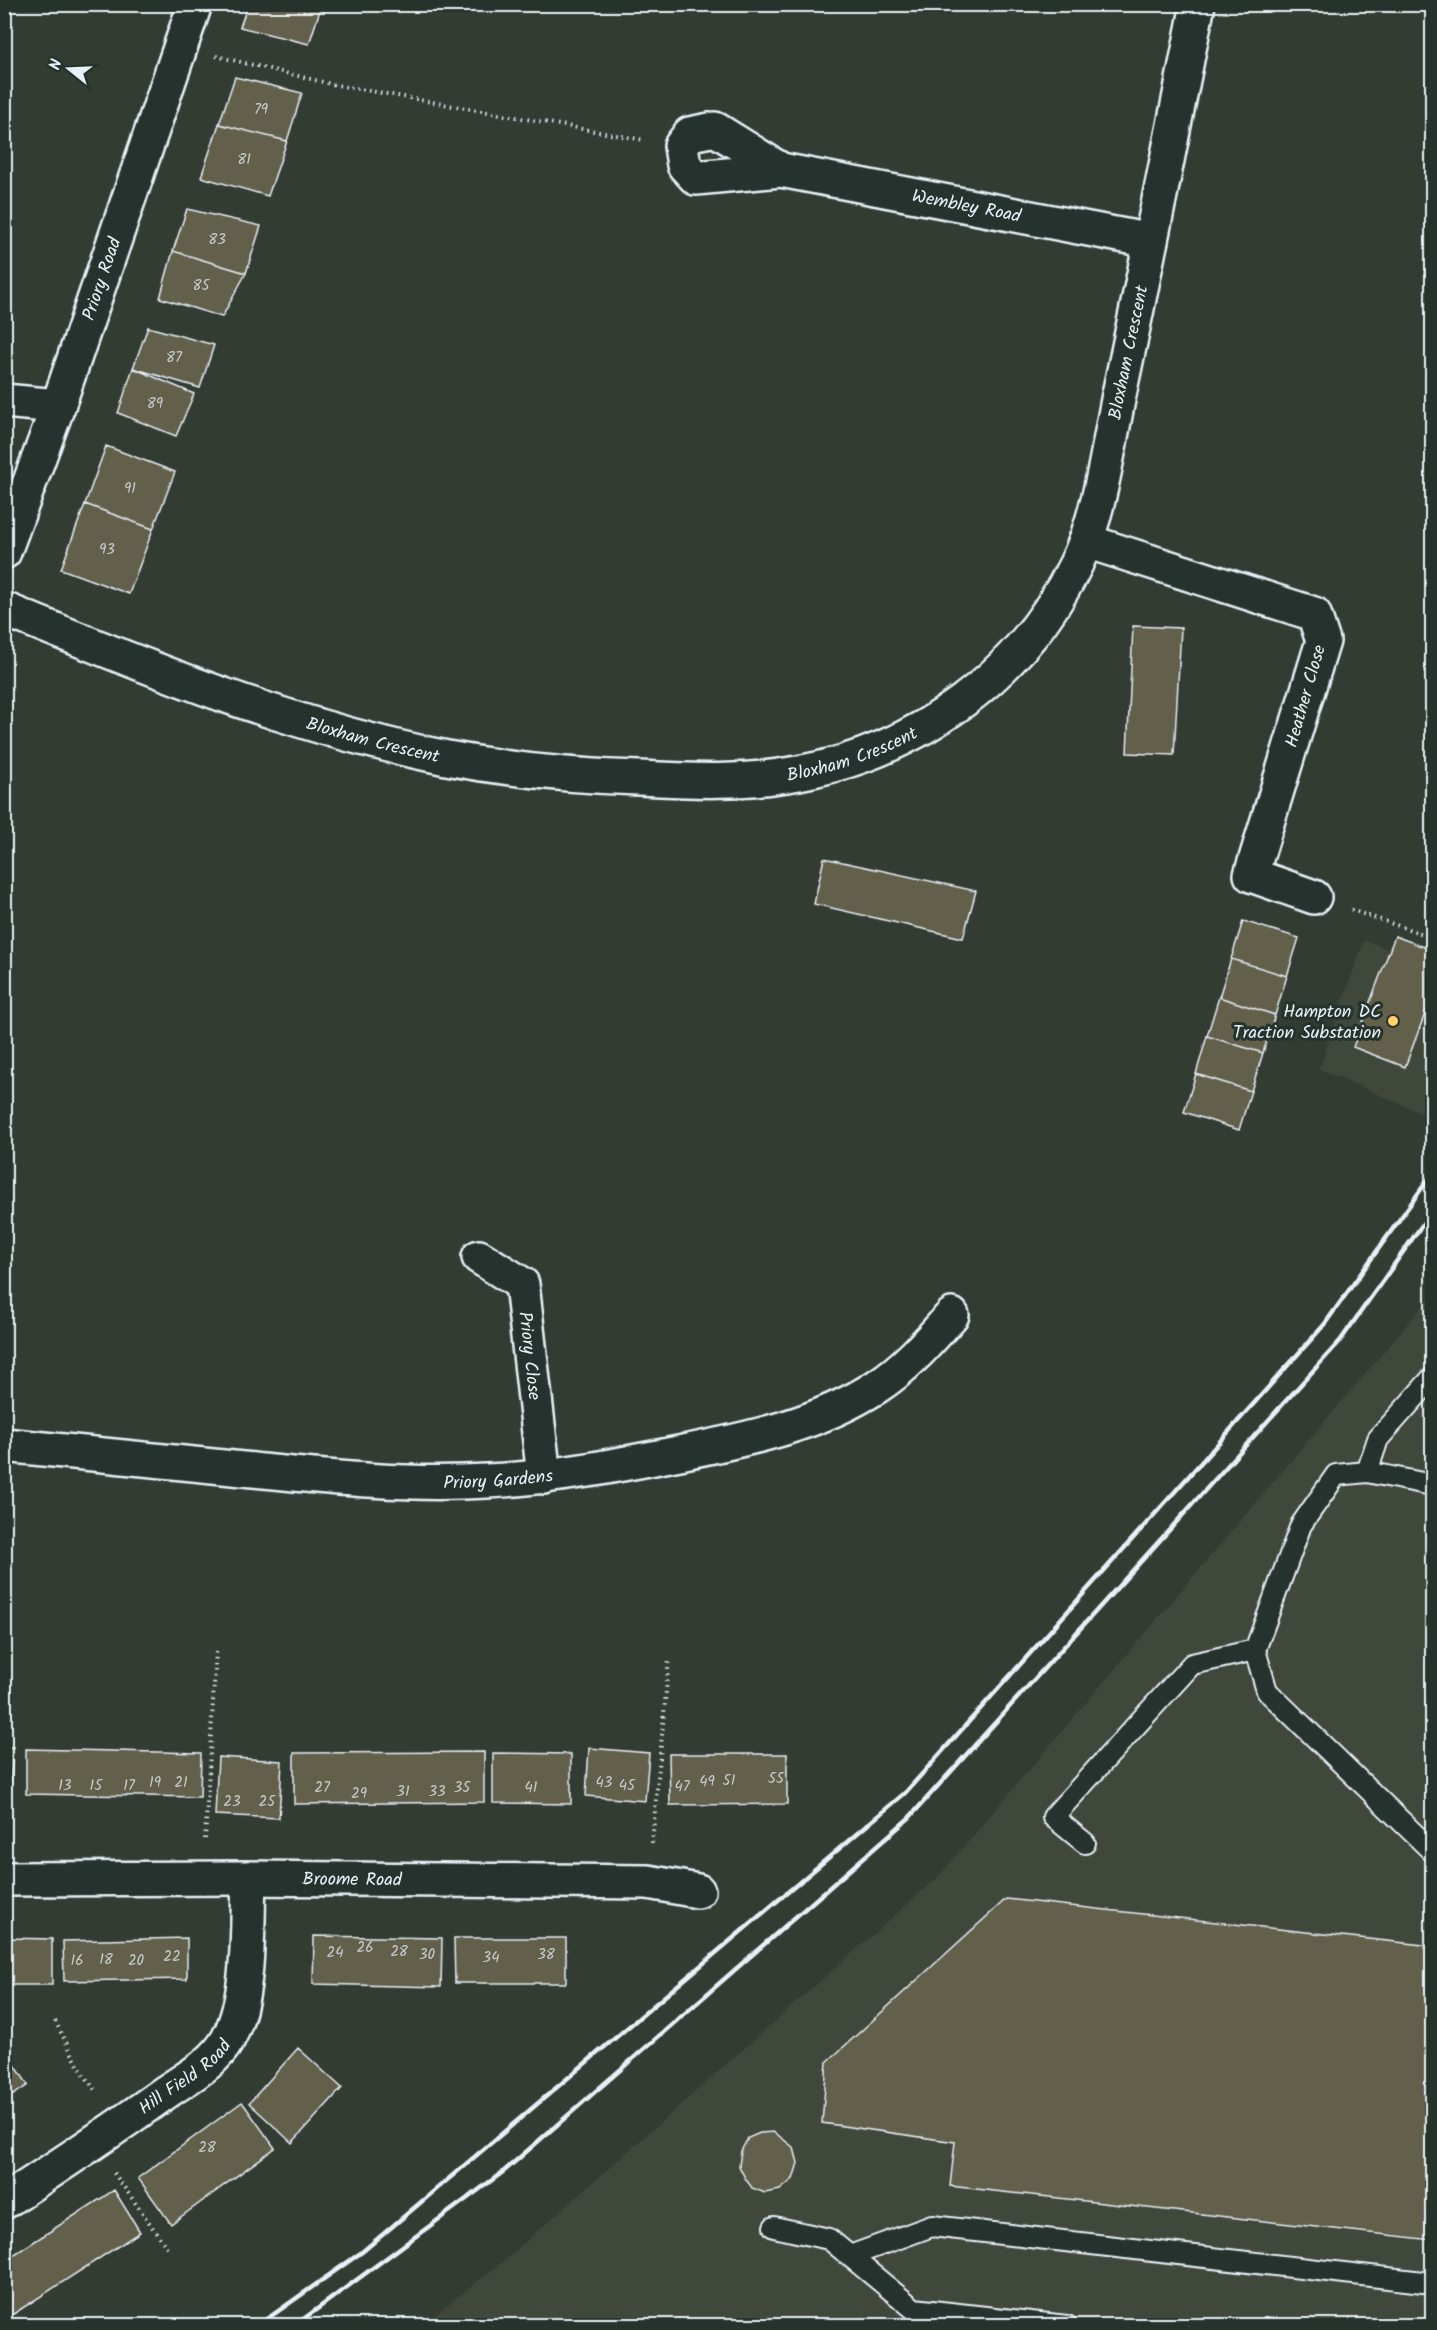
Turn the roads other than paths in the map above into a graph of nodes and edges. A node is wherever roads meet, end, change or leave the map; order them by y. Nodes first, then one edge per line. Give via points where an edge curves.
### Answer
1 (195, 4) edge
2 (1198, 4) edge
3 (681, 146) road end
4 (1151, 241) junction
5 (4, 401) edge
6 (58, 406) junction
7 (1086, 541) junction
8 (4, 552) edge
9 (4, 609) edge
10 (1314, 897) road end
11 (480, 1257) dead end
12 (952, 1315) dead end
13 (1432, 1378) edge
14 (4, 1446) edge
15 (1367, 1472) junction
16 (544, 1477) junction
17 (1432, 1485) edge
18 (1255, 1650) junction
19 (1085, 1843) dead end
20 (1432, 1851) edge
21 (249, 1878) junction
22 (4, 1879) edge
23 (698, 1891) dead end
24 (4, 2202) edge
25 (774, 2227) dead end
26 (850, 2256) junction
27 (1432, 2283) edge
28 (913, 2317) edge
29 (1067, 2325) edge

1 - 6 street, Priory Road
2 - 4 street, Bloxham Crescent
3 - 4 street, Wembley Road via 684,165 696,178 781,170
4 - 7 street, Bloxham Crescent
5 - 6 street
6 - 8 street, Priory Road
7 - 9 street, Bloxham Crescent via 1058,596 1035,628 980,688 942,717 905,739 837,764 795,774 735,780 540,771 387,744 194,684
7 - 10 street, Heather Close via 1314,614 1323,641 1251,875
11 - 16 street, Priory Close via 522,1284
12 - 16 street, Priory Gardens via 923,1347 876,1387 803,1422 715,1446
13 - 15 lane via 1378,1439
14 - 16 street, Priory Gardens via 403,1482
15 - 17 lane
15 - 18 lane via 1336,1475 1301,1525
18 - 19 lane via 1192,1664 1053,1817
18 - 20 lane via 1267,1691
21 - 22 street, Broome Road
21 - 23 street, Broome Road via 648,1882
21 - 24 street, Hill Field Road via 239,2007 221,2051 120,2125
25 - 26 lane via 829,2239
26 - 27 lane via 932,2226
26 - 28 lane
28 - 29 lane

